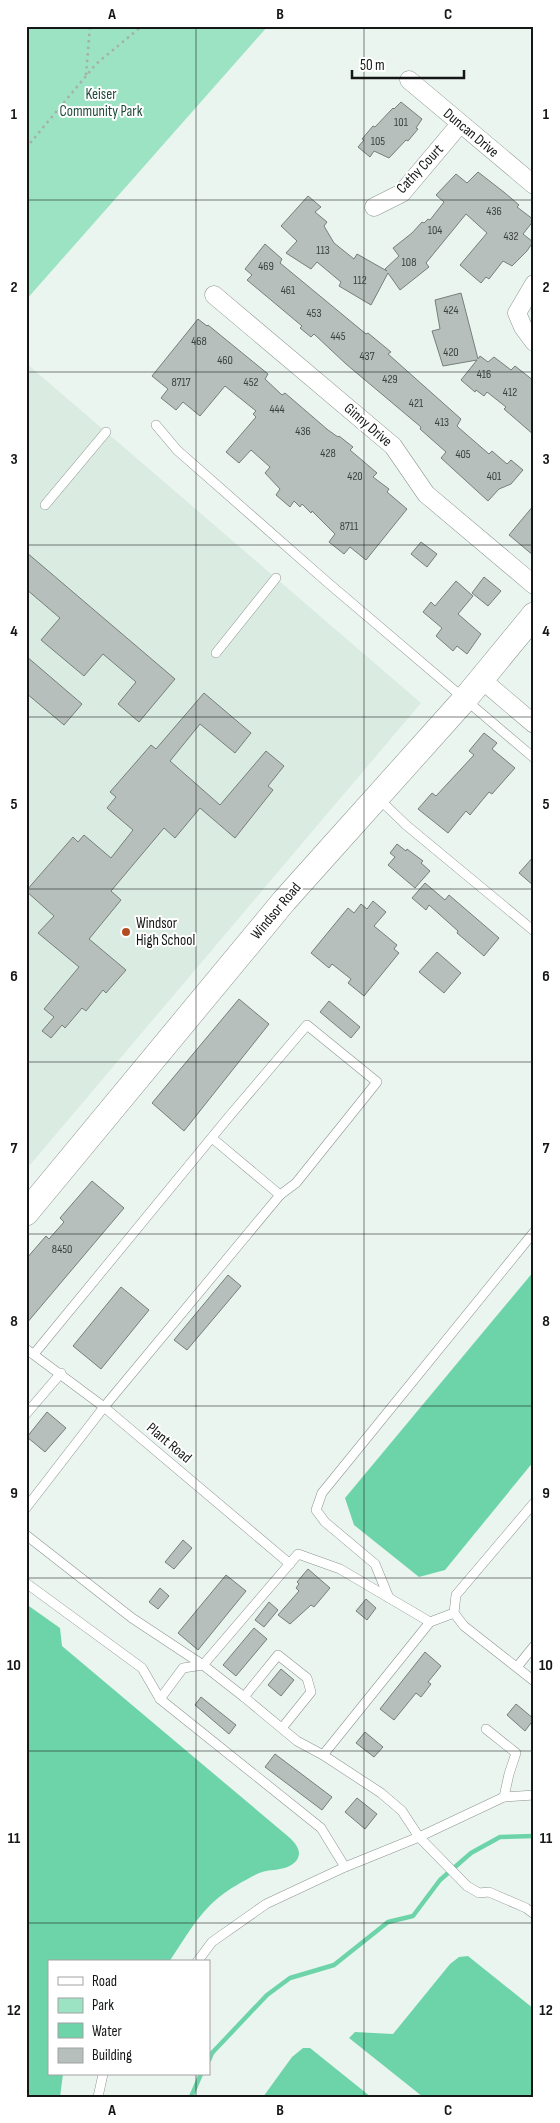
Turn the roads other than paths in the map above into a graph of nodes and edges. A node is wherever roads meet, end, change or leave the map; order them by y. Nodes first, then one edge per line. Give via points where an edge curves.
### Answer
1 (409, 80) dead end
2 (460, 124) junction
3 (534, 186) edge
4 (374, 207) dead end
5 (534, 284) edge
6 (214, 295) dead end
7 (534, 342) edge
8 (156, 425) dead end
9 (106, 432) dead end
10 (45, 505) dead end
11 (276, 578) dead end
12 (534, 585) edge
13 (534, 615) edge
14 (216, 653) dead end
15 (481, 679) junction
16 (465, 699) junction
17 (534, 724) edge
18 (534, 758) edge
19 (376, 796) junction
20 (534, 931) edge
21 (212, 1138) junction
22 (280, 1194) junction
23 (26, 1213) edge
24 (534, 1232) edge
25 (30, 1351) edge
26 (61, 1373) junction
27 (104, 1407) junction
28 (26, 1414) edge
29 (534, 1503) edge
30 (26, 1508) edge
31 (26, 1535) edge
32 (290, 1564) junction
33 (26, 1583) edge
34 (389, 1599) junction
35 (454, 1612) junction
36 (430, 1622) junction
37 (534, 1646) edge
38 (203, 1666) junction
39 (517, 1666) junction
40 (534, 1681) edge
41 (244, 1697) junction
42 (160, 1699) junction
43 (282, 1728) junction
44 (486, 1729) dead end
45 (323, 1755) junction
46 (534, 1795) edge
47 (504, 1798) junction
48 (419, 1837) junction
49 (345, 1867) junction
50 (534, 1914) edge
51 (198, 1960) edge
52 (103, 2076) edge
53 (98, 2097) edge

1 - 2 street, Duncan Drive
2 - 3 street, Duncan Drive
2 - 4 street, Cathy Court via 402,193
5 - 7 street via 517,313
6 - 12 street, Ginny Drive via 393,446 426,494
8 - 16 lane via 176,450
9 - 10 lane
11 - 14 lane
13 - 15 main road, Windsor Road
15 - 16 main road, Windsor Road
15 - 17 street
16 - 18 lane
16 - 19 main road, Windsor Road
19 - 20 lane via 413,831
19 - 23 main road, Windsor Road via 284,901
21 - 22 lane
21 - 22 lane via 308,1025 377,1082 296,1183
21 - 25 lane
22 - 27 lane
24 - 34 lane via 322,1493 316,1510 324,1522 375,1564
25 - 26 lane, Plant Road
26 - 27 lane, Plant Road
26 - 28 lane
27 - 30 lane
27 - 32 lane, Plant Road
29 - 35 lane via 456,1595
31 - 38 lane via 132,1618
32 - 34 lane via 298,1554 340,1569
32 - 38 lane
33 - 42 lane via 142,1668
34 - 36 lane
35 - 36 lane
35 - 39 lane via 464,1626
36 - 45 lane
37 - 39 lane
38 - 41 lane
38 - 42 lane via 183,1668
39 - 40 lane
41 - 43 lane
41 - 43 lane via 278,1655 307,1678 311,1692
42 - 49 lane via 321,1828
43 - 45 lane via 297,1742
44 - 47 lane via 516,1753
45 - 48 lane via 388,1799 402,1811
46 - 47 lane
47 - 48 lane
48 - 49 lane
48 - 50 lane via 467,1886 479,1893 489,1892
49 - 51 lane via 266,1904 212,1942
52 - 53 lane

